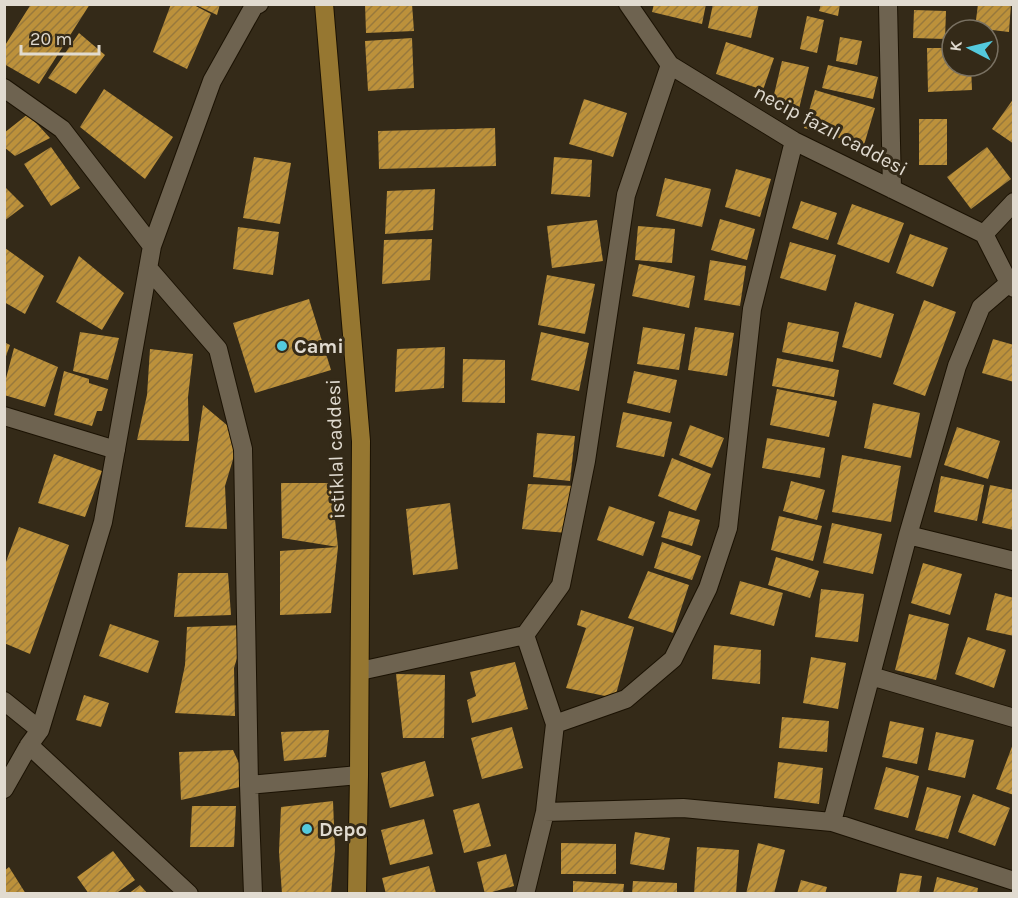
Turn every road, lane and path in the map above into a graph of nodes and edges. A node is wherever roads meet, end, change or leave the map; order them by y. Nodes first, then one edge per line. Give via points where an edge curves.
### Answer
1 (324, 4) edge
2 (628, 4) edge
3 (888, 4) edge
4 (256, 5) edge
5 (670, 65) junction
6 (8, 98) edge
7 (794, 141) junction
8 (892, 189) junction
9 (1014, 202) edge
10 (984, 234) junction
11 (152, 246) junction
12 (148, 268) junction
13 (1011, 285) edge
14 (4, 416) edge
15 (116, 450) junction
16 (908, 535) junction
17 (1014, 561) edge
18 (525, 635) junction
19 (360, 671) junction
20 (871, 676) junction
21 (4, 701) edge
22 (1014, 718) edge
23 (555, 724) junction
24 (40, 730) junction
25 (29, 745) junction
26 (359, 775) junction
27 (249, 785) junction
28 (4, 789) edge
29 (546, 812) junction
30 (832, 822) junction
31 (1014, 881) edge
32 (189, 894) edge
33 (253, 894) edge
34 (357, 894) edge
35 (525, 894) edge

1 - 19 main road, istiklal caddesi via 361,441
2 - 5 street, necip fazıl caddesi
3 - 8 street
4 - 11 street via 212,81
5 - 7 street, necip fazıl caddesi
5 - 18 street via 626,195 586,461 561,585
6 - 11 street via 62,129
7 - 8 street, necip fazıl caddesi
7 - 23 street via 752,309 728,528 708,588 673,658 626,699
8 - 10 street, necip fazıl caddesi
9 - 10 street
10 - 13 street
11 - 12 street
12 - 15 street
12 - 27 street via 218,349 243,449
13 - 16 street via 981,307 957,366
14 - 15 street
15 - 24 street via 103,522
16 - 17 street
16 - 20 street
18 - 19 street
18 - 23 street
19 - 26 main road, istiklal caddesi
20 - 22 street
20 - 30 street
21 - 24 street
23 - 29 street
24 - 25 street
25 - 28 street
25 - 32 street
26 - 27 street
26 - 34 main road, istiklal caddesi
27 - 33 street
29 - 30 street via 683,808
29 - 35 street
30 - 31 street

